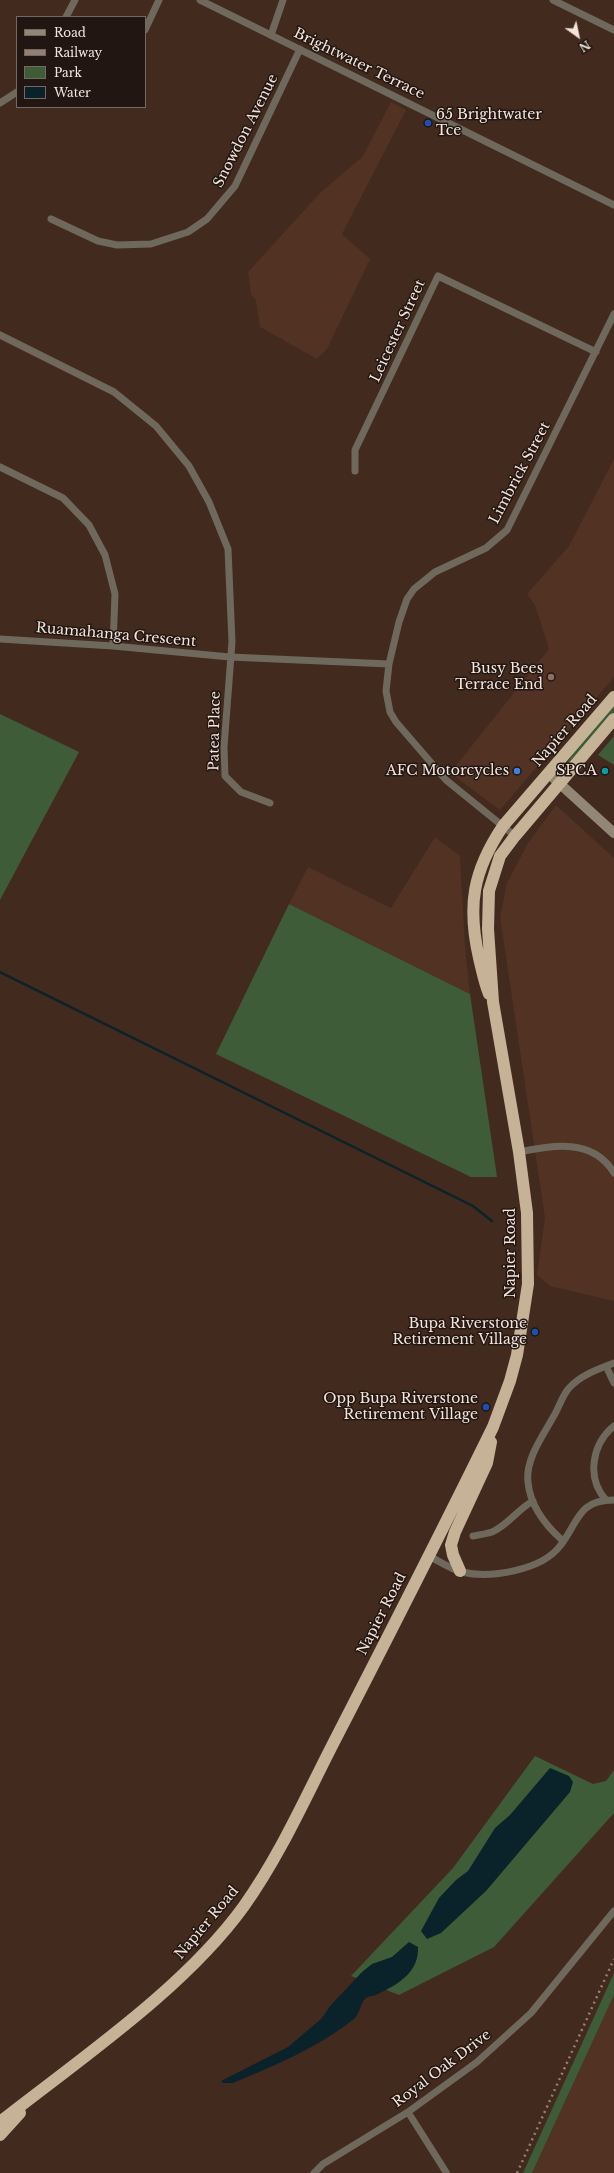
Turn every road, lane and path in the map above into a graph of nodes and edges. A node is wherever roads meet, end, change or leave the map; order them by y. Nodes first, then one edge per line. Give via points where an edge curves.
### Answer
1 (75, 0) edge
2 (159, 0) edge
3 (200, 0) edge
4 (283, 0) edge
5 (553, 0) edge
6 (67, 16) edge
7 (146, 28) edge
8 (614, 30) edge
9 (271, 35) junction
10 (300, 49) junction
11 (16, 93) edge
12 (0, 103) edge
13 (614, 205) edge
14 (52, 219) dead end
15 (614, 314) edge
16 (0, 335) edge
17 (596, 352) junction
18 (0, 467) edge
19 (355, 471) dead end
20 (0, 639) edge
21 (113, 646) junction
22 (230, 657) junction
23 (389, 664) junction
24 (614, 697) edge
25 (614, 719) edge
26 (548, 773) junction
27 (559, 783) junction
28 (270, 803) dead end
29 (503, 826) junction
30 (614, 833) edge
31 (515, 836) junction
32 (493, 1002) junction
33 (519, 1152) junction
34 (614, 1173) edge
35 (614, 1363) edge
36 (606, 1366) junction
37 (614, 1383) edge
38 (614, 1426) edge
39 (493, 1427) junction
40 (606, 1500) junction
41 (614, 1500) edge
42 (533, 1501) junction
43 (473, 1536) dead end
44 (563, 1541) junction
45 (429, 1556) junction
46 (460, 1571) junction
47 (614, 1911) edge
48 (38, 2092) junction
49 (408, 2112) junction
50 (0, 2122) edge
51 (0, 2135) edge
52 (446, 2172) dead end
53 (314, 2173) edge

1 - 6 street
2 - 7 street
3 - 9 street, Brightwater Terrace
4 - 9 street
5 - 8 street
9 - 10 street, Brightwater Terrace
10 - 13 street, Brightwater Terrace
10 - 14 street, Snowdon Avenue via 235,186 207,219 188,232 151,244 117,245 98,241
11 - 12 street
15 - 17 street, Limbrick Street
16 - 22 street via 114,392 156,426 189,466 209,502 228,549 232,642
17 - 19 street, Leicester Street via 438,276 355,450
17 - 23 street, Limbrick Street via 506,530 486,548 435,572 414,589 402,612
18 - 21 street via 63,498 89,525 106,555 115,594
20 - 21 street, Ruamahanga Crescent
21 - 22 street, Ruamahanga Crescent
22 - 23 street, Ruamahanga Crescent
22 - 28 street, Patea Place via 224,747 225,776 241,792
23 - 29 street, Limbrick Street via 387,701 396,722 446,780
24 - 26 highway, Napier Road
25 - 27 highway, Napier Road
26 - 27 main road
26 - 29 highway, Napier Road
27 - 30 main road
27 - 31 highway, Napier Road
29 - 31 street, Limbrick Street
29 - 32 highway, Napier Road via 482,862 472,908 478,954
31 - 32 highway, Napier Road via 500,856 489,891 488,928
32 - 33 highway, Napier Road
33 - 34 street via 566,1145 579,1146 594,1152
33 - 39 highway, Napier Road via 527,1213 528,1284 517,1355
35 - 36 street
36 - 37 street
36 - 42 street via 591,1372 569,1389 546,1427 527,1477
38 - 40 street via 600,1442 594,1463 596,1485
39 - 45 highway, Napier Road
39 - 46 highway via 487,1462 454,1532 451,1545
40 - 41 street
40 - 44 street via 592,1504 580,1512
42 - 43 street via 500,1528
42 - 44 street via 546,1524
44 - 46 street via 551,1556 518,1570 495,1575
45 - 46 street
45 - 48 highway, Napier Road via 279,1849 244,1906 209,1947 175,1980 131,2019
47 - 49 street, Royal Oak Drive via 531,2013 477,2062
48 - 50 highway, Napier Road
48 - 51 highway
49 - 52 street
49 - 53 street, Royal Oak Drive via 323,2164

